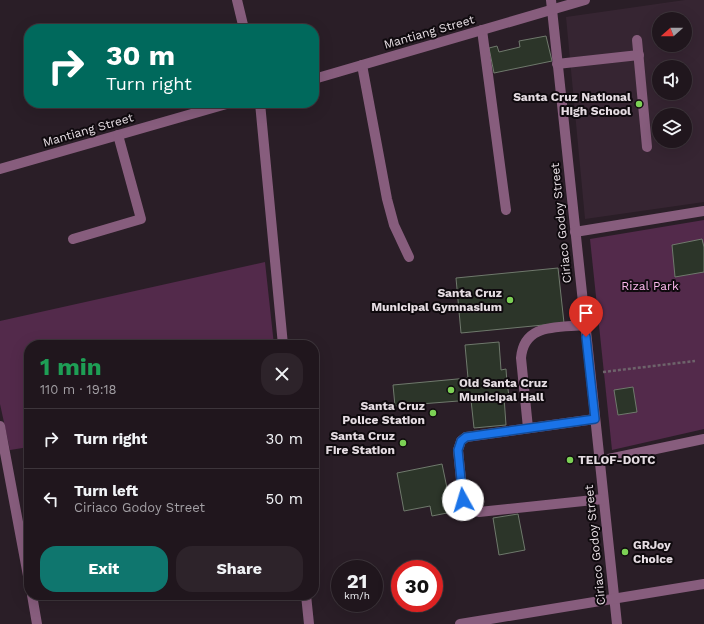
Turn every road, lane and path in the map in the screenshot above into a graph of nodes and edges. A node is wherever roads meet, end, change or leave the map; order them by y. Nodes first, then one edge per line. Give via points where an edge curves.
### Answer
1 (237, 0) edge
2 (585, 0) edge
3 (551, 5) edge
4 (243, 24) edge
5 (482, 30) junction
6 (637, 40) dead end
7 (639, 55) junction
8 (557, 64) junction
9 (362, 65) junction
10 (319, 78) edge
11 (212, 108) edge
12 (260, 108) edge
13 (118, 135) junction
14 (647, 147) dead end
15 (0, 169) edge
16 (506, 210) dead end
17 (704, 210) edge
18 (575, 232) junction
19 (73, 239) dead end
20 (409, 257) dead end
21 (585, 325) junction
22 (283, 340) edge
23 (696, 361) dead end
24 (590, 374) junction
25 (595, 419) junction
26 (0, 426) edge
27 (528, 428) junction
28 (704, 439) edge
29 (599, 461) junction
30 (603, 499) junction
31 (24, 554) edge
32 (704, 584) edge
33 (614, 599) junction
34 (33, 600) edge
35 (307, 600) edge
36 (37, 624) edge
37 (309, 624) edge
38 (460, 624) edge
39 (617, 624) edge

1 - 4 street
2 - 3 street, Mantiang Street
3 - 5 street, Mantiang Street
3 - 8 street, Ciriaco Godoy Street
5 - 9 street, Mantiang Street
5 - 16 street
6 - 7 street
7 - 8 street
7 - 14 street
8 - 18 street, Ciriaco Godoy Street
9 - 10 street, Mantiang Street
9 - 20 street via 387,199 394,225
11 - 13 street, Mantiang Street
12 - 22 street
13 - 15 street, Mantiang Street
13 - 19 street via 142,219
17 - 18 street
18 - 21 street, Ciriaco Godoy Street
21 - 24 street, Ciriaco Godoy Street
21 - 27 street via 540,330 526,339 521,358
23 - 24 path
24 - 25 street, Ciriaco Godoy Street
25 - 27 street
25 - 29 street, Ciriaco Godoy Street
26 - 31 street
27 - 30 street via 471,436 461,441 458,450 465,505 469,509 480,512
28 - 29 street
29 - 30 street, Ciriaco Godoy Street
30 - 33 street, Ciriaco Godoy Street
32 - 33 street
33 - 38 street
33 - 39 street, Ciriaco Godoy Street
34 - 36 street
35 - 37 street

